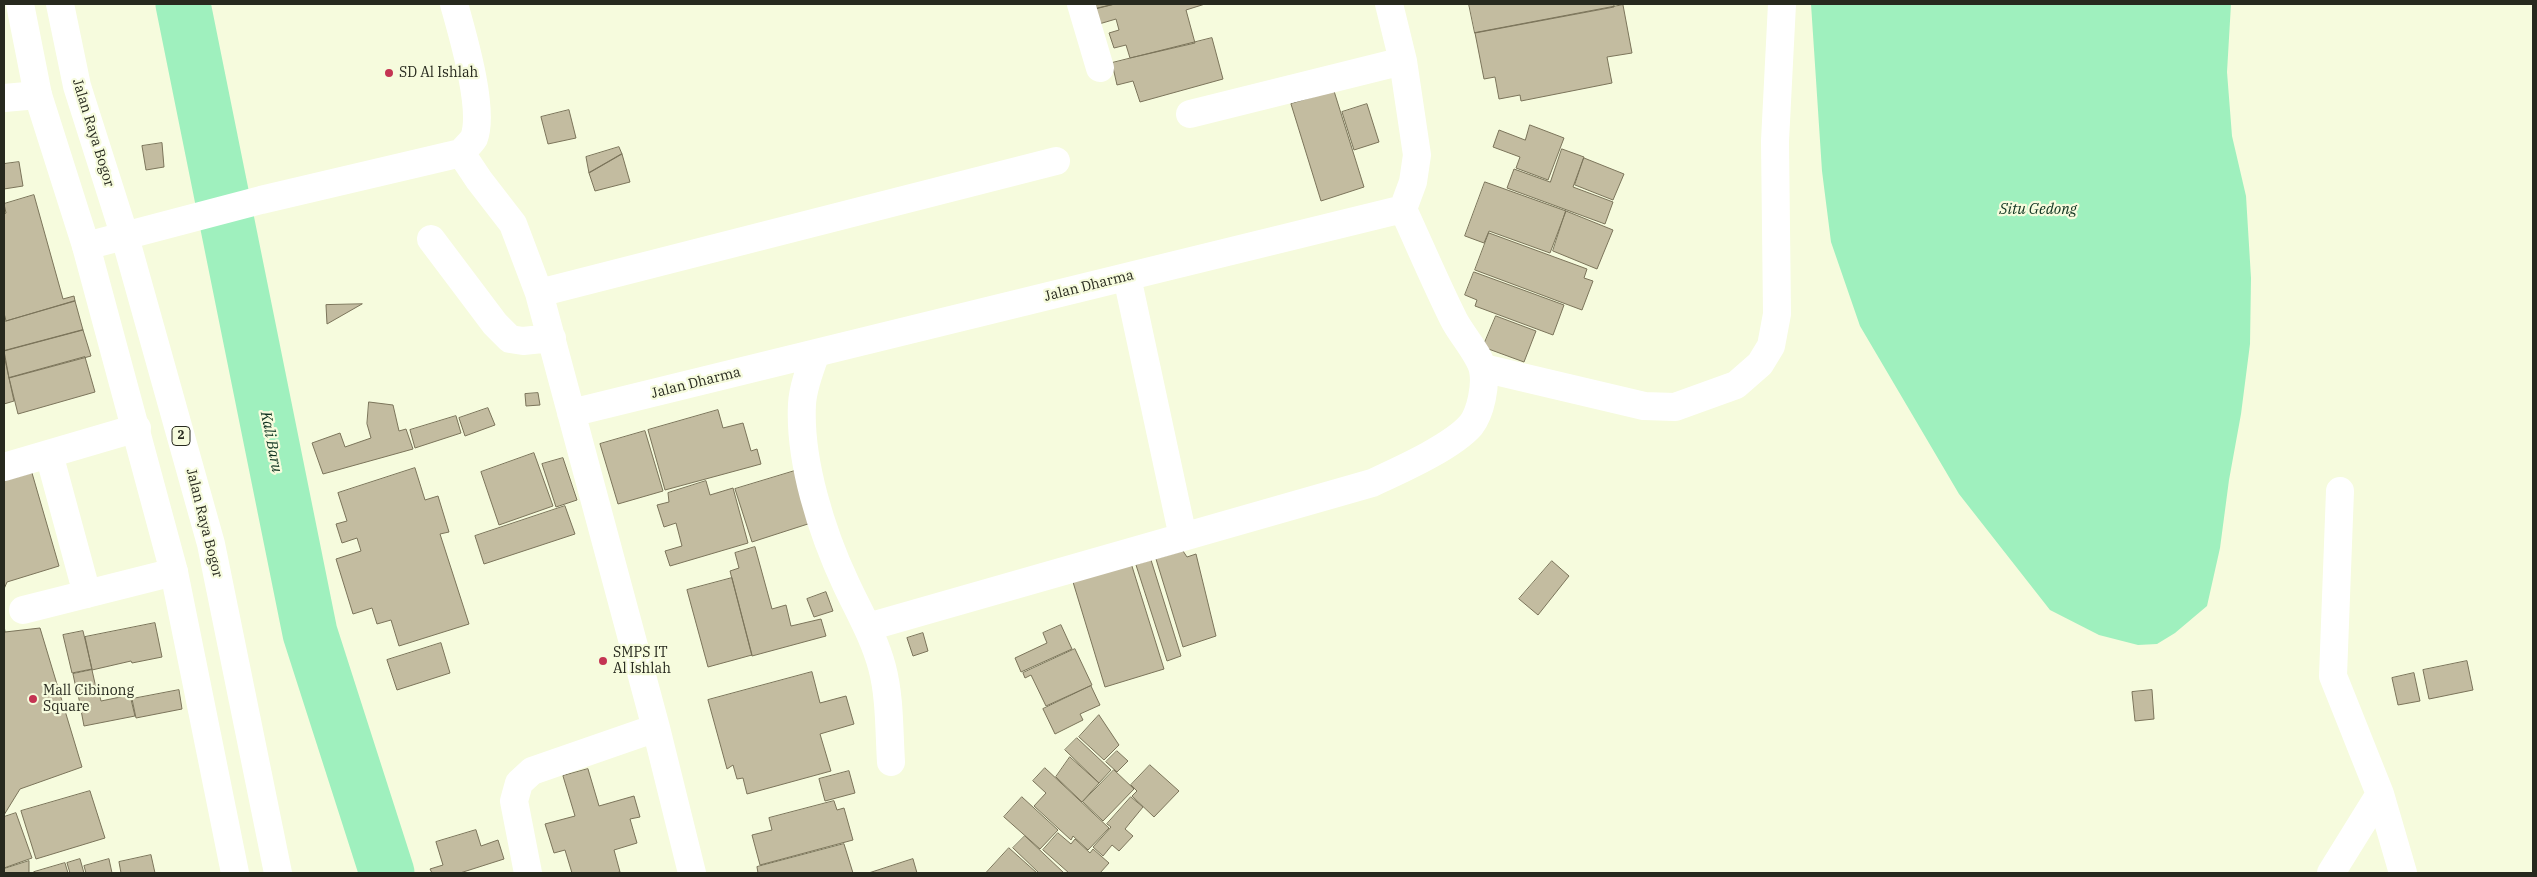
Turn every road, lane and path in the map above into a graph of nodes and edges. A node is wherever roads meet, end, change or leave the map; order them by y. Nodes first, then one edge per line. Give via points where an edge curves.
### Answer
1 (20, 4) edge
2 (60, 4) edge
3 (454, 4) edge
4 (1081, 4) edge
5 (1389, 4) edge
6 (1782, 4) edge
7 (1403, 62) junction
8 (1100, 68) dead end
9 (38, 95) junction
10 (4, 98) edge
11 (1190, 114) dead end
12 (461, 153) junction
13 (1056, 161) dead end
14 (1403, 209) junction
15 (125, 237) junction
16 (431, 240) dead end
17 (86, 246) junction
18 (1127, 277) junction
19 (539, 293) junction
20 (552, 338) junction
21 (816, 353) junction
22 (1482, 368) junction
23 (571, 413) junction
24 (137, 428) junction
25 (49, 454) junction
26 (4, 467) edge
27 (2340, 491) dead end
28 (1183, 537) junction
29 (174, 572) junction
30 (87, 594) junction
31 (23, 610) dead end
32 (868, 626) junction
33 (656, 728) junction
34 (891, 762) dead end
35 (2380, 794) junction
36 (235, 873) edge
37 (278, 873) edge
38 (528, 873) edge
39 (692, 873) edge
40 (2331, 873) edge
41 (2403, 873) edge

1 - 9 main road
2 - 15 main road, Jalan Raya Bogor / 2 via 77,86
3 - 12 main road via 471,68 476,112 474,137
4 - 8 main road
5 - 7 main road
6 - 22 main road via 1775,141 1777,314 1771,346 1760,364 1736,385 1675,407 1644,406
7 - 11 main road
7 - 14 main road via 1416,155 1413,182
9 - 10 main road
9 - 17 main road
12 - 15 main road via 261,200
12 - 19 main road via 513,224
13 - 19 main road
14 - 18 main road, Jalan Dharma
14 - 22 main road via 1455,321
15 - 17 main road
15 - 37 main road, Jalan Raya Bogor / 2 via 211,544
16 - 20 main road via 510,340
17 - 24 main road
18 - 21 main road, Jalan Dharma
18 - 28 main road
19 - 20 main road
20 - 23 main road
21 - 23 main road, Jalan Dharma
21 - 32 main road via 802,404 804,442 812,485 824,530
22 - 28 main road via 1483,386 1478,413 1472,424 1433,452 1372,482
23 - 33 main road
24 - 25 main road
24 - 29 main road
25 - 26 main road
25 - 30 main road
27 - 35 main road via 2333,676
28 - 32 main road
29 - 30 main road
29 - 36 main road
30 - 31 main road
32 - 34 main road via 883,669
33 - 38 main road via 532,771 520,783 514,801
33 - 39 main road
35 - 40 main road
35 - 41 main road

